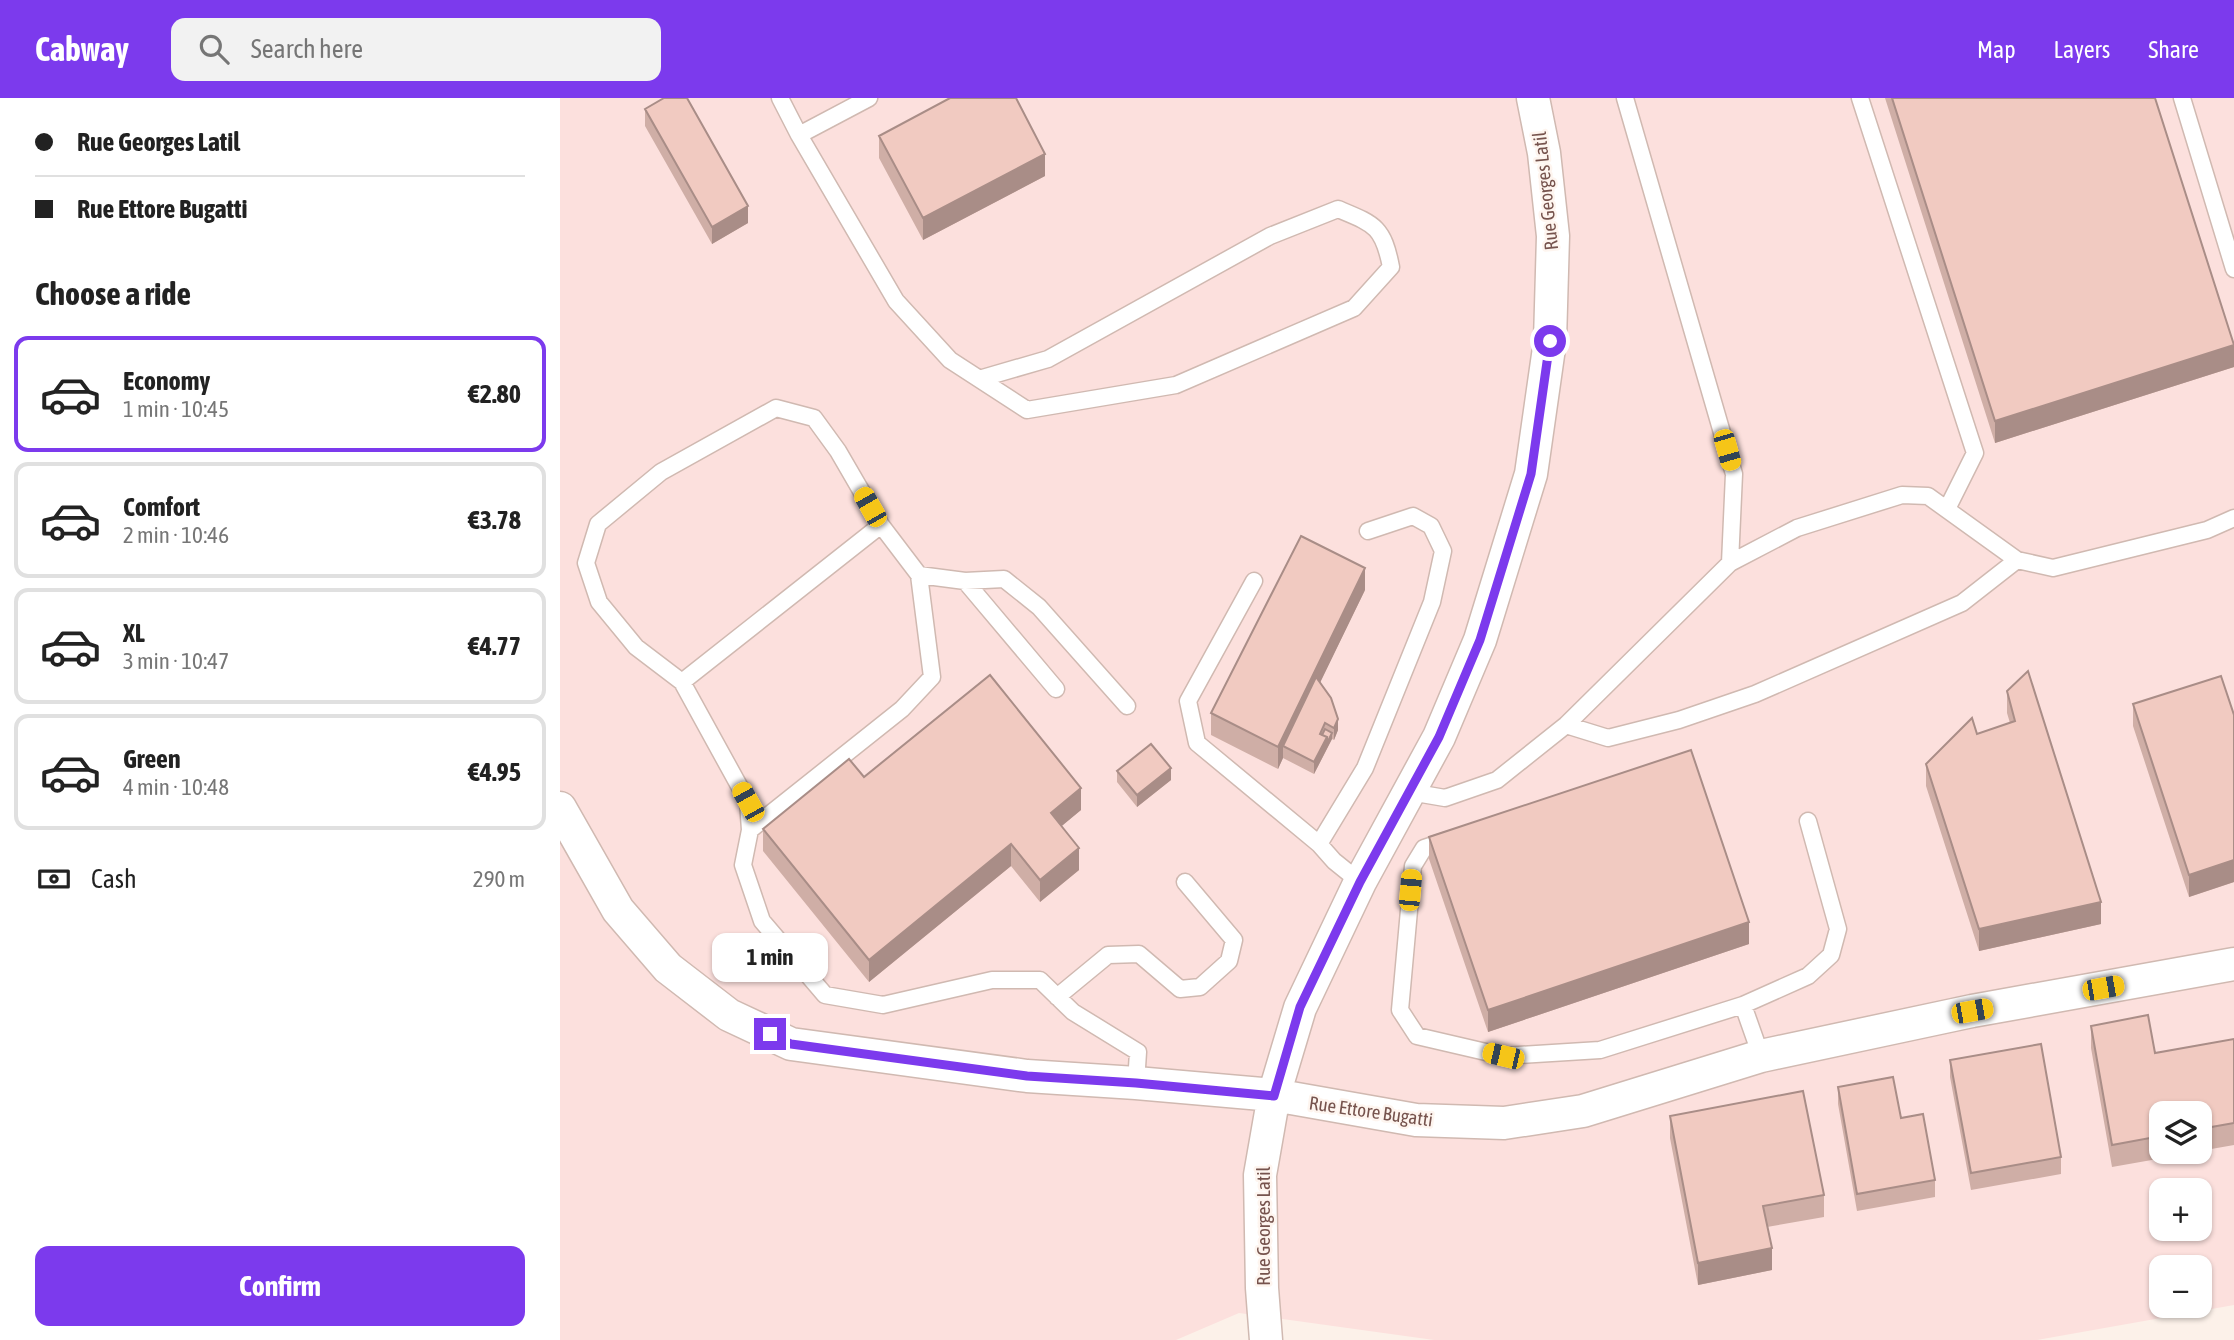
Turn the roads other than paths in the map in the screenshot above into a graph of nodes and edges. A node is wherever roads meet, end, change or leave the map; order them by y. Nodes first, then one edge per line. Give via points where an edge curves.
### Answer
1 (780, 98) edge
2 (869, 98) edge
3 (1533, 98) edge
4 (1625, 98) edge
5 (1860, 98) edge
6 (2182, 98) edge
7 (799, 135) junction
8 (2234, 269) edge
9 (979, 379) junction
10 (1947, 509) junction
11 (2234, 518) edge
12 (881, 525) junction
13 (1368, 531) dead end
14 (2017, 559) junction
15 (1730, 563) junction
16 (919, 575) junction
17 (965, 581) junction
18 (1254, 581) dead end
19 (682, 681) junction
20 (1056, 690) dead end
21 (1128, 706) dead end
22 (1566, 725) junction
23 (1410, 792) junction
24 (560, 808) edge
25 (1808, 821) dead end
26 (750, 830) junction
27 (1463, 835) edge
28 (1320, 844) junction
29 (1185, 882) dead end
30 (1360, 882) junction
31 (2234, 964) edge
32 (1057, 997) junction
33 (1742, 1005) junction
34 (1760, 1056) junction
35 (1136, 1083) junction
36 (1274, 1096) junction
37 (1265, 1330) edge

1 - 7 lane
2 - 7 lane
3 - 23 street, Rue Georges Latil via 1553,236 1550,341 1531,474 1480,640
4 - 15 lane via 1734,474
5 - 10 lane via 1975,453
6 - 8 lane
7 - 9 lane via 896,301 950,360
9 - 9 lane via 1027,410 1176,385 1354,308 1391,267 1386,240 1367,221 1338,209 1270,236 1048,359
10 - 14 lane
10 - 15 lane via 1928,496 1902,495 1797,527
11 - 14 lane via 2207,530 2053,568
12 - 16 lane
12 - 19 lane
12 - 19 lane via 838,451 814,418 801,414 776,408 661,472 598,524 586,563 599,602 636,647
13 - 28 lane via 1413,516 1431,526 1443,551 1432,602 1365,768
14 - 22 lane via 1962,603 1755,694 1608,738
15 - 22 lane
16 - 17 lane
16 - 26 lane via 932,677 902,709
17 - 20 lane
17 - 21 lane via 1004,579 1039,607
18 - 28 lane via 1188,701 1197,743
19 - 26 lane via 748,802
22 - 23 lane via 1497,780 1445,798
23 - 30 street, Rue Georges Latil
24 - 35 street, Rue Ettore Bugatti via 618,910 668,968 729,1014 778,1038 791,1044 1027,1076
25 - 33 lane via 1838,929 1831,955 1808,975
26 - 32 lane via 743,866 762,921 825,996 883,1005 992,980 1040,981
27 - 33 lane via 1424,848 1413,866 1400,1010 1417,1036 1503,1056 1600,1050
28 - 30 lane
29 - 32 lane via 1234,940 1229,961 1200,987 1180,989 1139,954 1108,955
30 - 36 street, Rue Georges Latil via 1300,1007
31 - 34 street, Rue Ettore Bugatti via 1972,1011
32 - 35 lane via 1138,1052
33 - 34 lane
34 - 36 street, Rue Ettore Bugatti via 1583,1111 1504,1123 1416,1120
35 - 36 street, Rue Ettore Bugatti
36 - 37 street, Rue Georges Latil via 1260,1175

